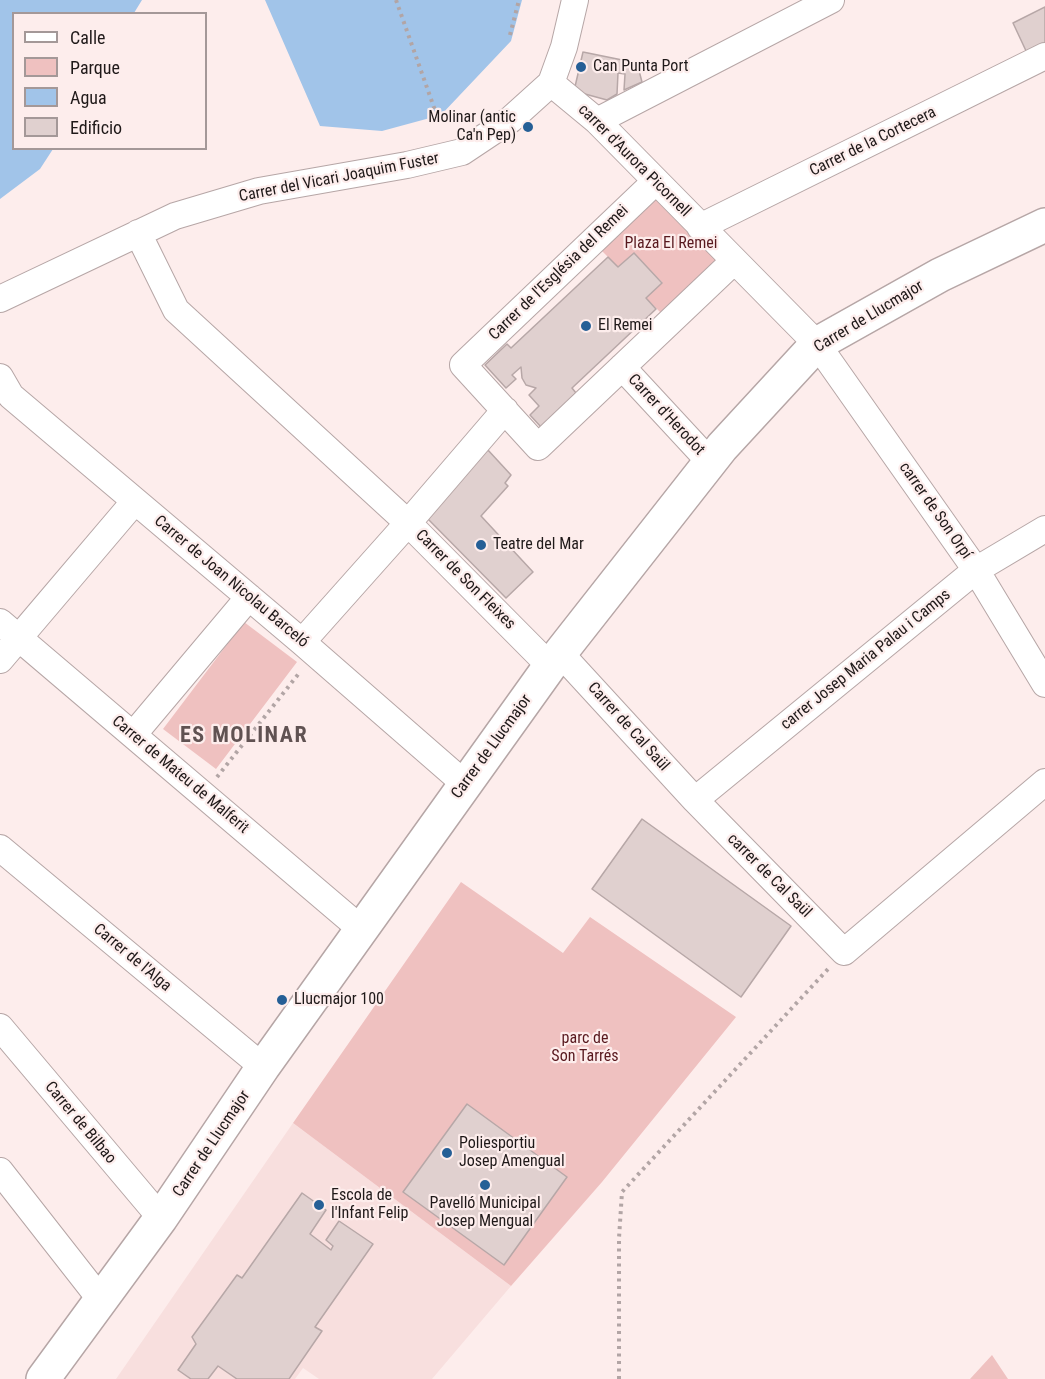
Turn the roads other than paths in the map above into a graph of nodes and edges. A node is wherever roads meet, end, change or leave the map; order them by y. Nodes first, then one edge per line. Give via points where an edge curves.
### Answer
1 (575, 0) edge
2 (831, 0) edge
3 (1045, 56) edge
4 (551, 83) junction
5 (597, 121) junction
6 (656, 181) junction
7 (1045, 225) edge
8 (700, 226) junction
9 (138, 233) junction
10 (734, 261) junction
11 (0, 299) edge
12 (817, 344) junction
13 (622, 367) junction
14 (0, 377) edge
15 (505, 410) junction
16 (710, 462) junction
17 (135, 501) junction
18 (408, 523) junction
19 (1045, 529) edge
20 (976, 570) junction
21 (249, 597) junction
22 (9, 629) edge
23 (308, 647) junction
24 (555, 659) junction
25 (0, 660) edge
26 (1045, 684) edge
27 (133, 735) junction
28 (1045, 782) edge
29 (465, 784) junction
30 (695, 801) junction
31 (0, 848) edge
32 (361, 929) junction
33 (0, 1027) edge
34 (263, 1067) junction
35 (0, 1171) edge
36 (161, 1218) junction
37 (101, 1300) junction
38 (44, 1379) edge

1 - 4 street, Carrer del Vicari Joaquim Fuster
2 - 5 street
3 - 8 street, Carrer de la Cortecera
4 - 5 street, carrer d'Aurora Picornell
4 - 9 street, Carrer del Vicari Joaquim Fuster via 510,120 462,152 260,191 175,216
5 - 6 street, carrer d'Aurora Picornell
6 - 8 street, carrer d'Aurora Picornell
6 - 15 street, Carrer de l'Església del Remei via 463,365
7 - 12 street, Carrer de Llucmajor via 940,275
8 - 10 street, carrer d'Aurora Picornell
9 - 11 street, Carrer del Vicari Joaquim Fuster
9 - 18 street via 177,310
10 - 12 street, carrer d'Aurora Picornell
10 - 13 street
12 - 16 street, Carrer de Llucmajor
12 - 20 street, carrer de Son Orpí
13 - 15 street via 538,447
13 - 16 street, Carrer d'Herodot
14 - 17 street, Carrer de Joan Nicolau Barceló via 11,396
15 - 18 street, Carrer de Son Fleixes
16 - 24 street, Carrer de Llucmajor
17 - 21 street, Carrer de Joan Nicolau Barceló
17 - 22 street
18 - 23 street
18 - 24 street, Carrer de Son Fleixes
19 - 20 street, carrer Josep Maria Palau i Camps
20 - 26 street, carrer de Son Orpí
20 - 30 street, carrer Josep Maria Palau i Camps
21 - 23 street, Carrer de Joan Nicolau Barceló
21 - 27 street
22 - 25 street
22 - 27 street, Carrer de Mateu de Malferit
23 - 29 street, Carrer de Joan Nicolau Barceló
24 - 29 street, Carrer de Llucmajor
24 - 30 street, Carrer de Cal Saül
27 - 32 street, Carrer de Mateu de Malferit
28 - 30 street, carrer de Cal Saül via 844,952
29 - 32 street, Carrer de Llucmajor
31 - 34 street, Carrer de l'Alga
32 - 34 street, Carrer de Llucmajor
33 - 36 street, Carrer de Bilbao
34 - 36 street, Carrer de Llucmajor
35 - 37 street
36 - 37 street, Carrer de Llucmajor
37 - 38 street, Carrer de Llucmajor

